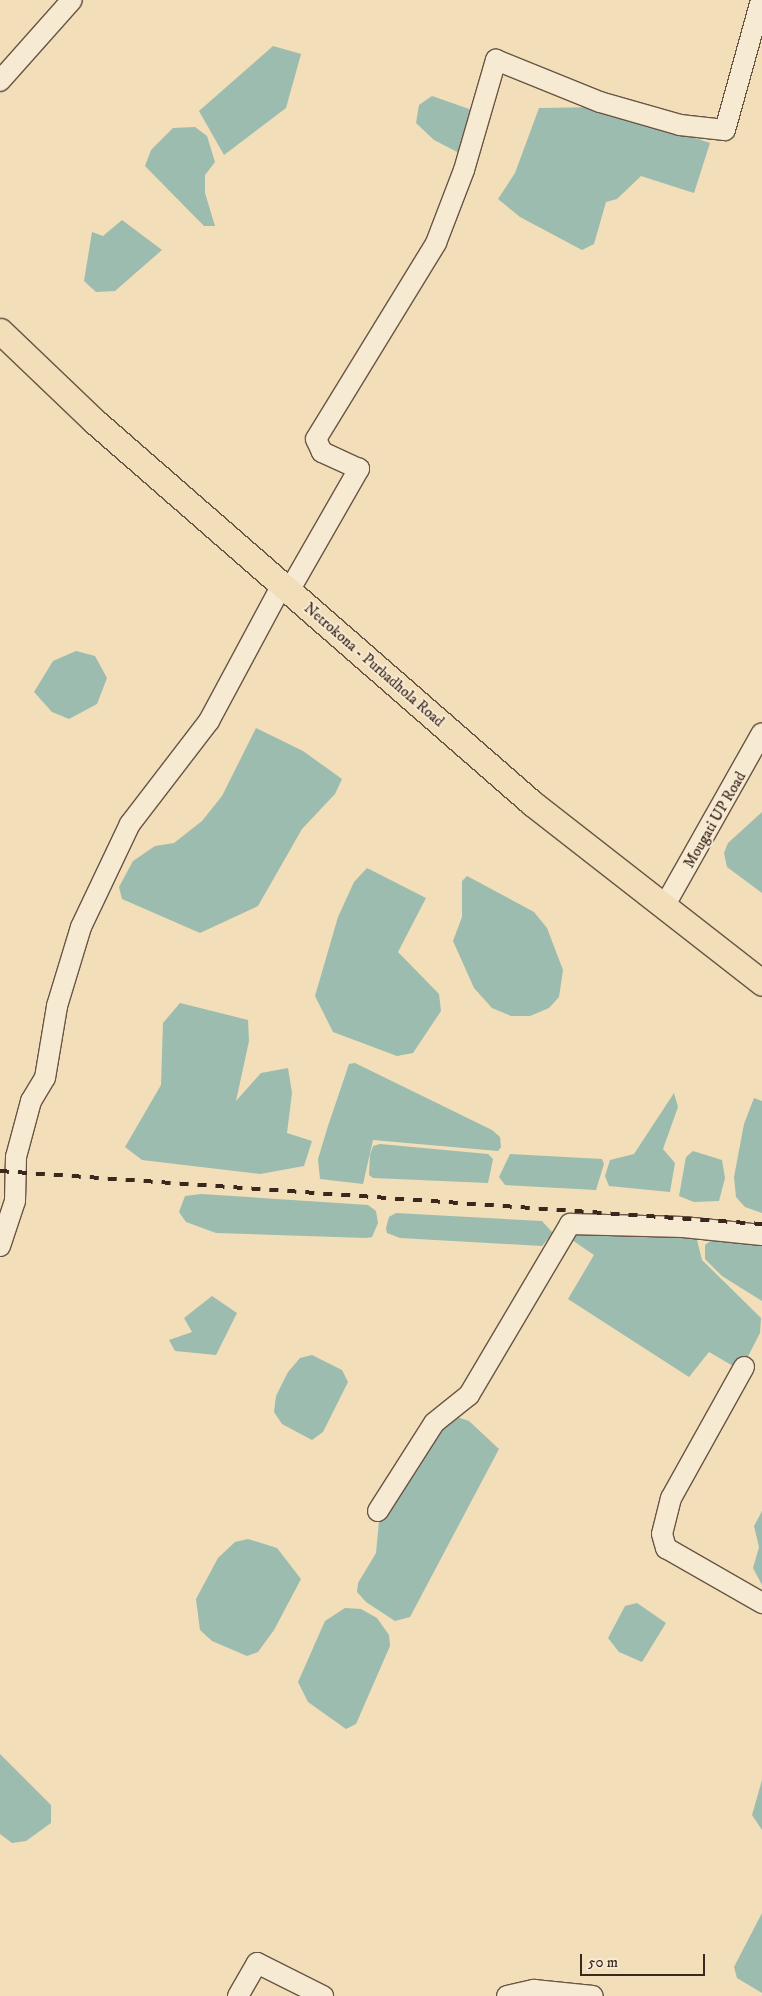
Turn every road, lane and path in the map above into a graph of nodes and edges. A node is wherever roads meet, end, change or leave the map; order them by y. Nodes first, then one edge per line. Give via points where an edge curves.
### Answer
1 (72, 0) edge
2 (761, 0) edge
3 (0, 81) edge
4 (0, 331) edge
5 (286, 588) junction
6 (762, 733) edge
7 (665, 905) junction
8 (762, 983) edge
9 (762, 1235) edge
10 (0, 1246) edge
11 (744, 1367) dead end
12 (378, 1511) dead end
13 (762, 1604) edge
14 (238, 1996) edge
15 (323, 1996) edge
16 (507, 1996) edge
17 (593, 1996) edge

1 - 3 street
2 - 5 street via 726,130 680,125 600,102 496,60 467,160 436,243 316,440 322,452 359,469
4 - 5 main road, Netrokona - Purbadhola Road via 93,420
5 - 7 main road, Netrokona - Purbadhola Road via 532,803
5 - 10 street via 209,721 130,824 81,927 57,1006 45,1078 31,1101 16,1157 15,1201
6 - 7 street, Mougati UP Road
7 - 8 main road, Netrokona - Purbadhola Road
9 - 12 street via 683,1226 570,1224 469,1395 434,1423
11 - 13 street via 671,1498 662,1534 666,1548
14 - 15 street via 257,1963
16 - 17 street via 534,1990

